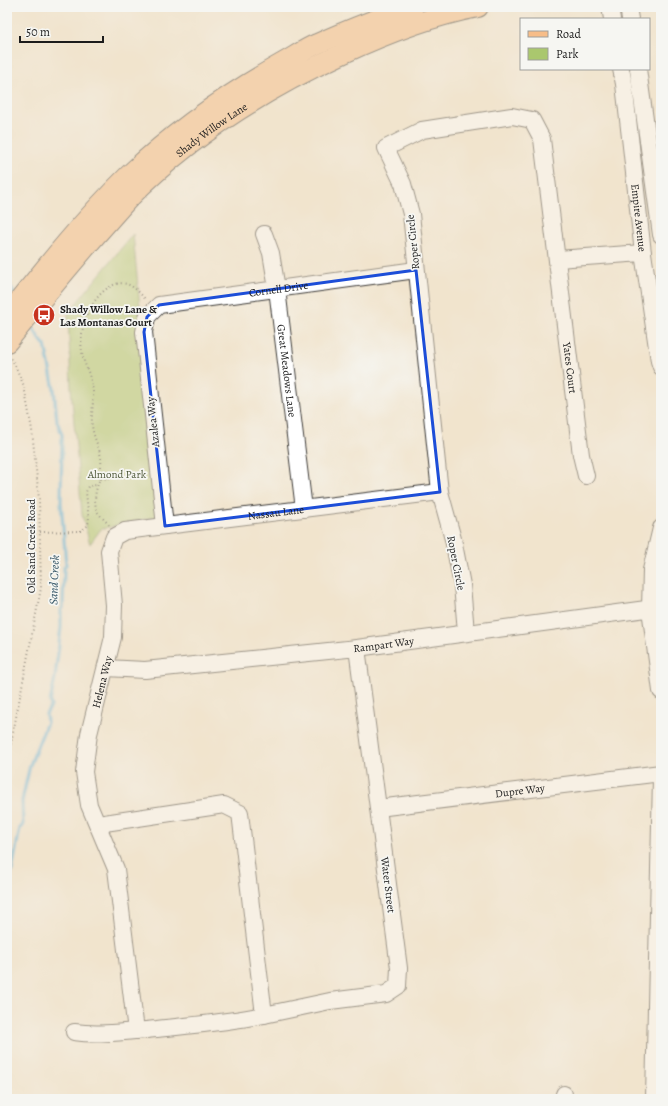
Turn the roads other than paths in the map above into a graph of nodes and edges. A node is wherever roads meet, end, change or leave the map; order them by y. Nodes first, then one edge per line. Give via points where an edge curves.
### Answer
1 (413, 7) edge
2 (478, 7) edge
3 (610, 7) edge
4 (628, 7) edge
5 (612, 18) edge
6 (630, 18) edge
7 (288, 70) junction
8 (621, 70) edge
9 (638, 70) edge
10 (264, 234) dead end
11 (661, 235) edge
12 (643, 253) junction
13 (557, 259) junction
14 (416, 270) junction
15 (277, 289) junction
16 (36, 293) junction
17 (150, 314) joint
18 (7, 316) edge
19 (8, 345) edge
20 (661, 367) edge
21 (586, 476) dead end
22 (440, 492) junction
23 (304, 509) junction
24 (165, 526) junction
25 (661, 528) edge
26 (116, 536) joint
27 (656, 608) edge
28 (466, 632) junction
29 (357, 648) junction
30 (106, 668) junction
31 (661, 691) edge
32 (661, 774) edge
33 (661, 777) edge
34 (378, 808) junction
35 (98, 824) junction
36 (659, 946) edge
37 (264, 1015) junction
38 (136, 1031) junction
39 (74, 1032) dead end
40 (654, 1099) edge

1 - 7 main road, Shady Willow Lane via 316,44
2 - 7 main road, Shady Willow Lane via 408,26
3 - 5 street
4 - 6 street
7 - 16 main road, Shady Willow Lane via 220,101 186,126 130,174 89,217
8 - 12 street, Empire Avenue
9 - 11 street, Empire Avenue
10 - 15 street, Great Meadows Lane via 271,253
12 - 13 street
12 - 20 street, Empire Avenue
13 - 14 street, Roper Circle via 542,139 532,120 512,116 422,130 386,148 403,184 411,214
13 - 21 street, Yates Court via 581,455
14 - 15 street, Cornell Drive
14 - 22 street, Roper Circle
15 - 17 street, Cornell Drive via 159,305
15 - 23 street, Great Meadows Lane
16 - 18 main road, Shady Willow Lane
16 - 19 main road, Shady Willow Lane
17 - 24 street, Azalea Way via 144,332
22 - 23 street, Nassau Lane
22 - 28 street, Roper Circle via 462,585
23 - 24 street, Nassau Lane
24 - 26 street, Nassau Lane via 125,531
25 - 27 street via 651,570
26 - 30 street, Helena Way via 109,551 114,605 113,637
27 - 28 street, Rampart Way
27 - 31 street
28 - 29 street, Rampart Way
29 - 30 street, Rampart Way via 145,670
29 - 34 street, Water Street
30 - 35 street, Helena Way via 89,734 84,772 89,805
32 - 34 street, Dupre Way
33 - 36 street
34 - 37 street, Water Street via 399,968 398,986 386,994 330,1001
35 - 37 street via 224,805 240,813
35 - 38 street, Helena Way via 116,869
36 - 40 street
37 - 38 street via 236,1021
38 - 39 street via 90,1035

